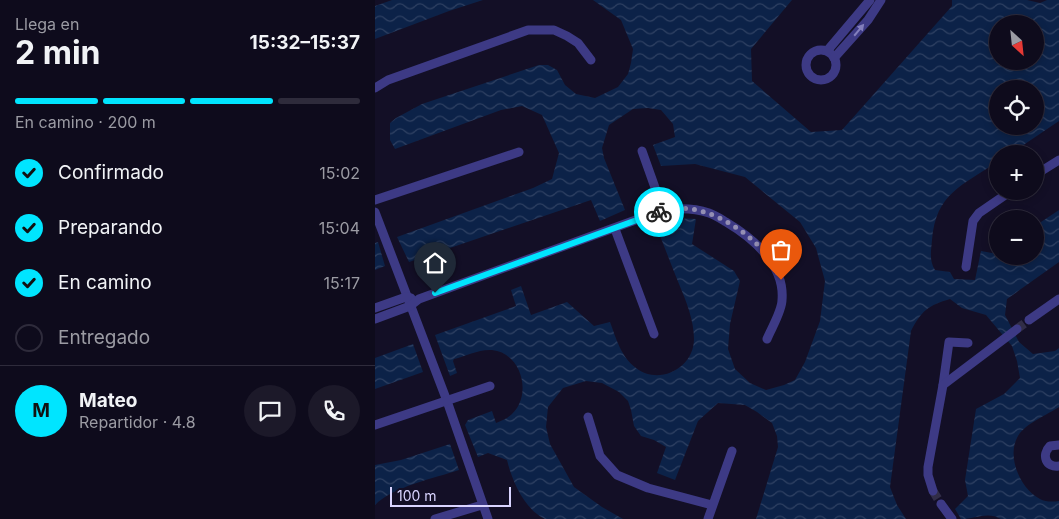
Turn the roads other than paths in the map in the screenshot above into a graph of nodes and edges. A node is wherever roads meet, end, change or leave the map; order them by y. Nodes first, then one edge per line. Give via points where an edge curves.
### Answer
1 (870, 0) edge
2 (881, 0) edge
3 (827, 51) junction
4 (834, 58) junction
5 (591, 60) dead end
6 (375, 88) edge
7 (642, 151) dead end
8 (519, 152) dead end
9 (1059, 160) edge
10 (1044, 169) edge
11 (375, 200) edge
12 (998, 200) edge
13 (663, 210) junction
14 (375, 212) edge
15 (615, 229) junction
16 (966, 267) dead end
17 (406, 297) junction
18 (419, 299) junction
19 (1059, 299) edge
20 (410, 306) junction
21 (375, 308) edge
22 (375, 319) edge
23 (1029, 320) tunnel mouth
24 (1016, 330) tunnel mouth
25 (654, 334) dead end
26 (767, 339) dead end
27 (968, 343) dead end
28 (943, 385) junction
29 (490, 386) dead end
30 (447, 401) junction
31 (587, 417) dead end
32 (375, 424) edge
33 (1059, 445) edge
34 (732, 451) dead end
35 (1059, 466) edge
36 (933, 491) tunnel mouth
37 (941, 504) tunnel mouth
38 (482, 505) junction
39 (712, 506) junction
40 (949, 516) edge
41 (435, 519) edge
42 (488, 519) edge
43 (708, 519) edge

1 - 3 street
4 -> 2 street
3 - 4 street
3 - 4 street via 817,50 809,56 805,65 808,74 822,81 831,77 836,68
5 - 6 street via 578,43 555,30 529,30 389,80
7 - 13 street
8 - 11 street
9 - 10 street
12 - 16 street via 973,221
13 - 15 street
13 - 26 street via 692,209 712,213 749,238 771,260 781,280 783,301
14 - 17 street
15 - 18 street
15 - 25 street
17 - 18 street
17 - 20 street
17 - 21 street
18 - 20 street
19 - 23 street
20 - 22 street
20 - 30 street
24 - 28 street
27 - 28 street via 949,342
28 - 36 street via 928,467
29 - 30 street
30 - 32 street
30 - 38 street
31 - 39 street via 600,456 617,475 648,488
33 - 35 street via 1050,446 1045,453 1049,464
34 - 39 street
37 - 40 street
38 - 41 street
38 - 42 street
39 - 43 street

